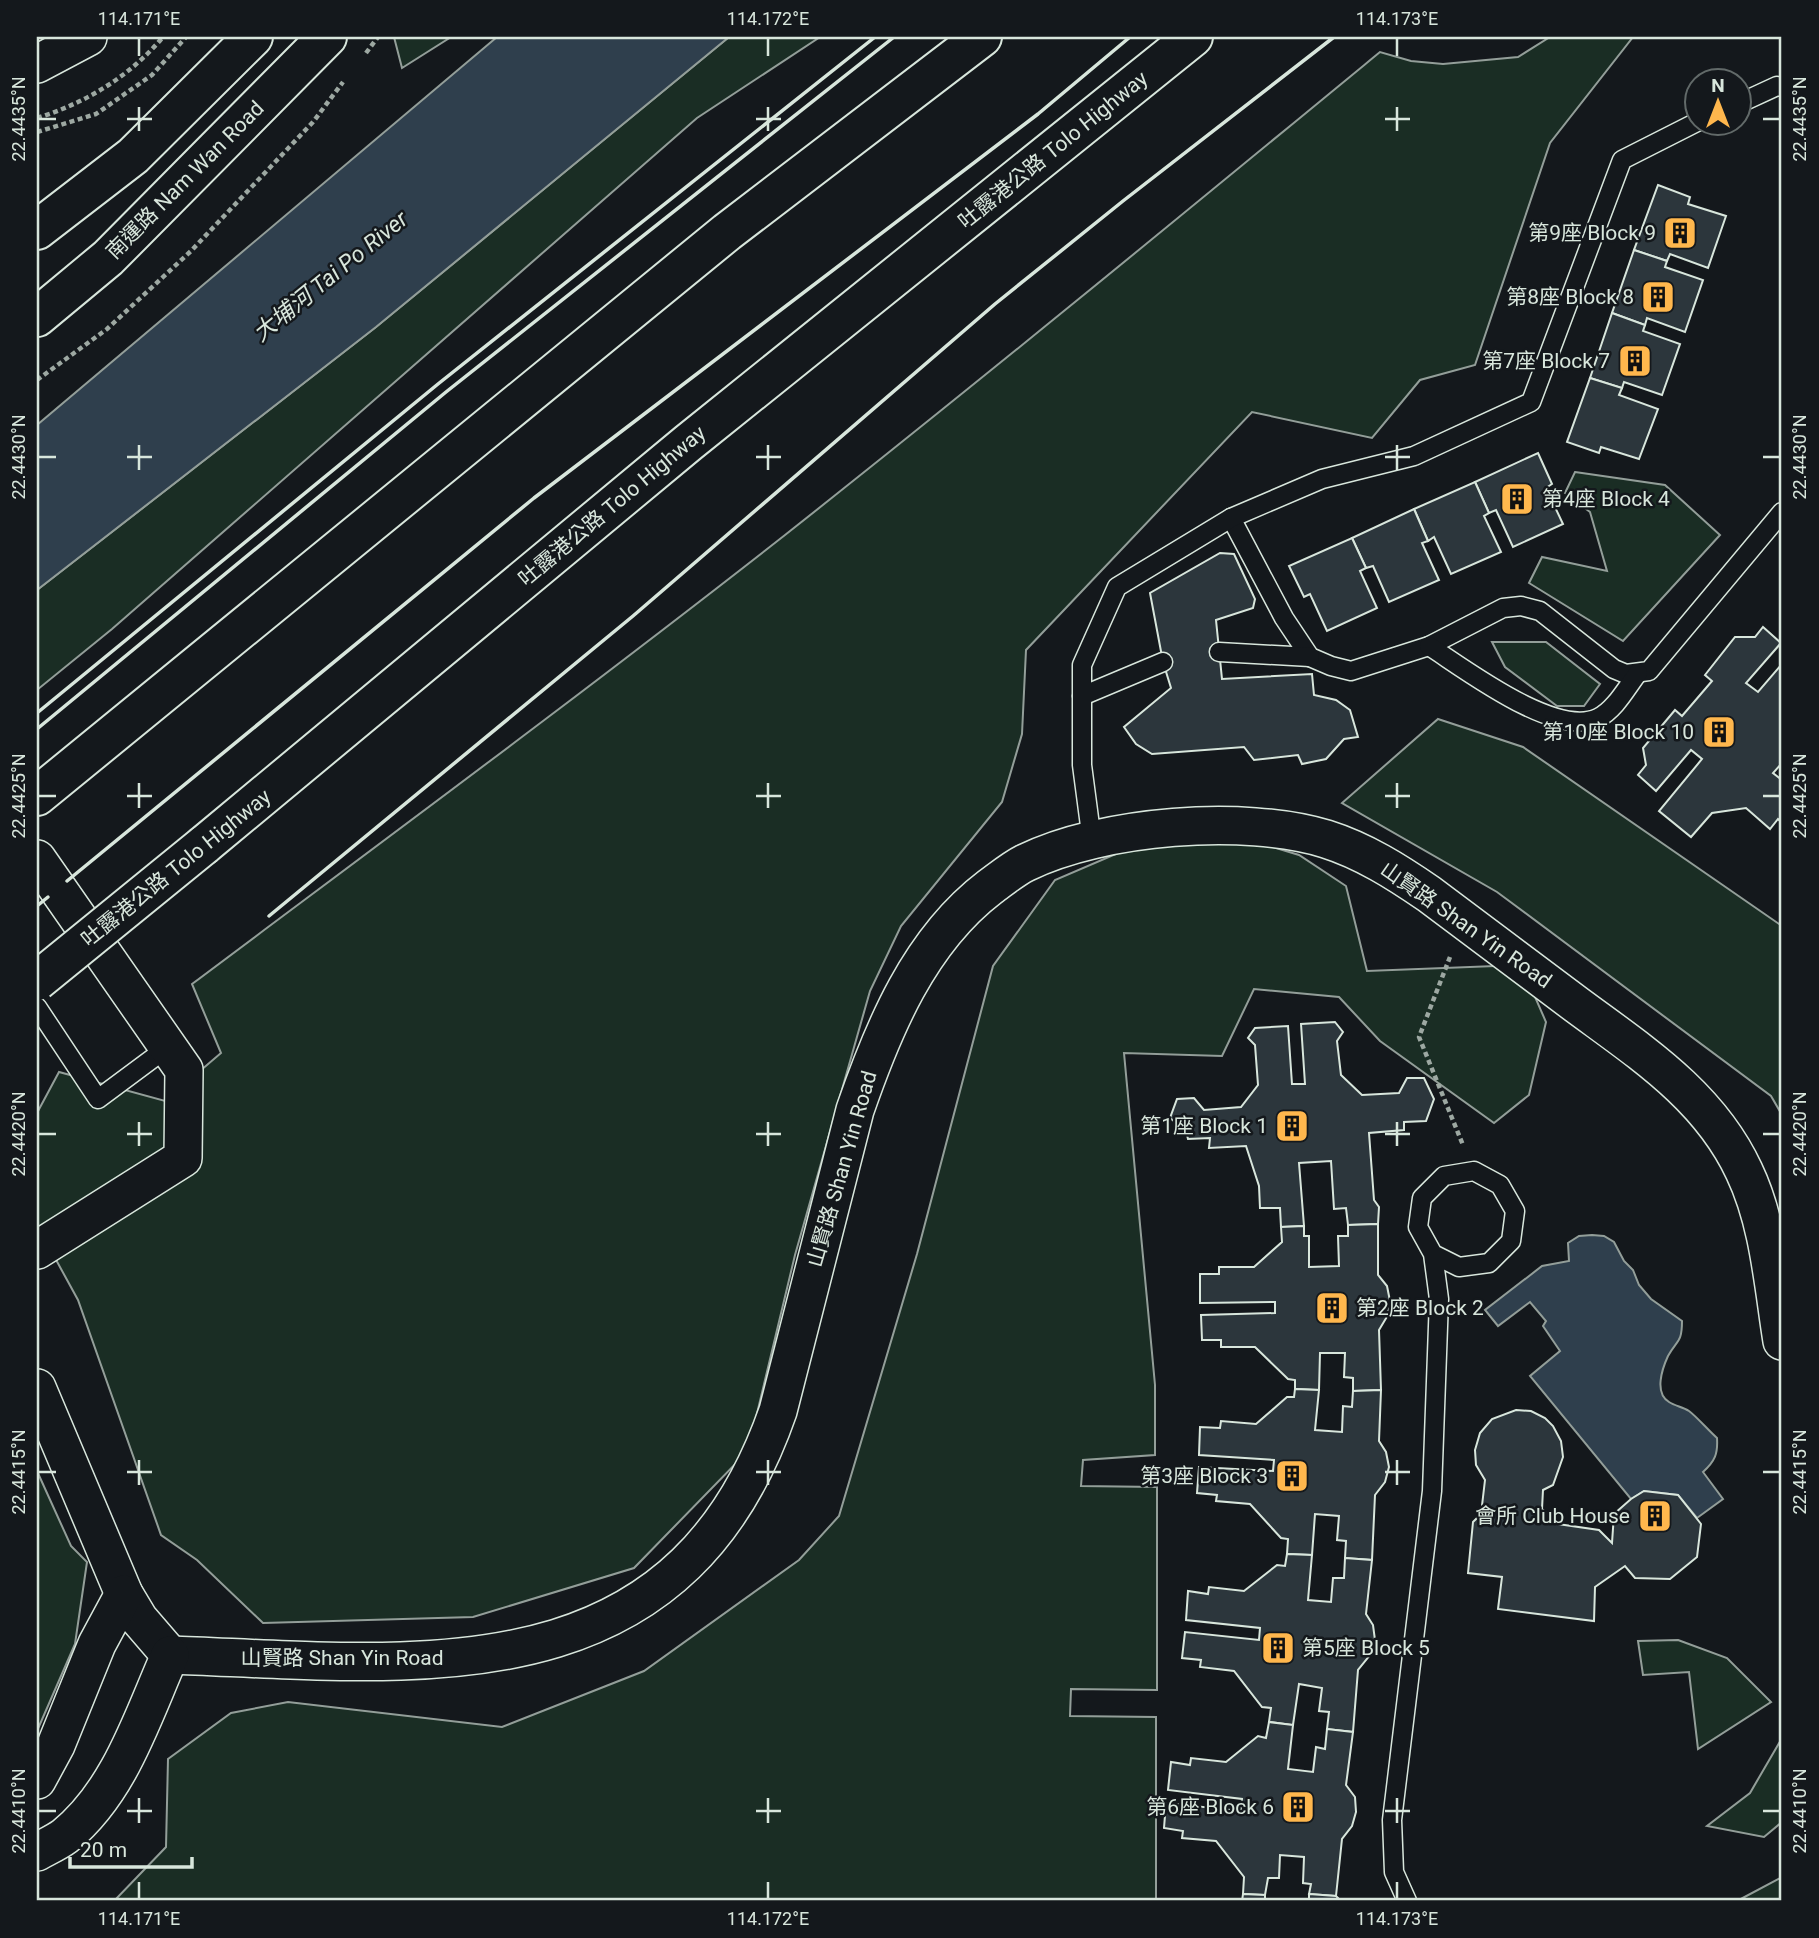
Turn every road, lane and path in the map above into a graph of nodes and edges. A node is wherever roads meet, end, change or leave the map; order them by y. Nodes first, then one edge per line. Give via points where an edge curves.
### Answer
1 (88, 37) edge
2 (163, 37) edge
3 (186, 37) edge
4 (253, 37) edge
5 (327, 37) edge
6 (378, 37) edge
7 (982, 37) edge
8 (1193, 37) edge
9 (362, 58) dead end
10 (37, 64) edge
11 (345, 79) dead end
12 (1782, 87) edge
13 (1752, 97) edge
14 (37, 118) edge
15 (1682, 130) edge
16 (37, 132) edge
17 (37, 230) edge
18 (37, 317) edge
19 (37, 380) edge
20 (1782, 512) edge
21 (1231, 518) junction
22 (1429, 646) junction
23 (1219, 652) dead end
24 (1310, 657) junction
25 (1163, 662) dead end
26 (1638, 673) junction
27 (1082, 696) junction
28 (37, 796) edge
29 (1092, 841) junction
30 (41, 874) edge
31 (1464, 920) junction
32 (37, 981) edge
33 (37, 1007) edge
34 (168, 1047) junction
35 (1474, 1171) junction
36 (37, 1250) edge
37 (1433, 1254) junction
38 (1782, 1341) edge
39 (37, 1388) edge
40 (124, 1594) junction
41 (170, 1655) junction
42 (37, 1780) edge
43 (37, 1852) edge
44 (1407, 1901) edge

1 - 10 street
2 - 14 path via 146,57 93,96
3 - 16 path via 152,75 96,114
4 - 17 main road via 133,156
5 - 18 main road, 南運路 Nam Wan Road via 108,258
6 - 9 path
7 - 28 main road via 727,232
8 - 32 main road, 吐露港公路 Tolo Highway, bridge via 688,443
11 - 19 path via 313,122 191,251 107,330
12 - 13 lane
15 - 21 lane via 1622,160 1531,402 1414,456 1322,479
20 - 26 lane via 1649,671
21 - 24 lane
21 - 27 lane via 1117,587 1082,665
22 - 24 lane via 1351,671
22 - 26 lane via 1503,608 1521,606 1540,611 1604,664 1626,674
22 - 26 lane via 1552,718 1597,719
23 - 24 lane
25 - 27 lane
27 - 29 lane via 1082,765
29 - 31 street, 山賢路 Shan Yin Road via 1173,828 1237,826 1294,831 1362,853
29 - 41 street, 山賢路 Shan Yin Road via 1024,863 988,888 957,918 907,986 855,1110 766,1445 731,1511 678,1571 650,1594 586,1628 503,1652 402,1662
30 - 34 street
31 - 35 path via 1419,1037
31 - 38 street, 山賢路 Shan Yin Road via 1657,1064 1707,1112 1745,1172 1756,1203
33 - 34 lane via 98,1099
34 - 36 street via 184,1070 183,1158
35 - 37 lane via 1444,1176 1422,1198 1418,1227
35 - 37 lane via 1500,1185 1515,1211 1511,1241 1489,1263 1459,1267
37 - 44 lane via 1439,1299 1432,1491 1392,1820 1394,1872
39 - 40 street
40 - 41 street
40 - 42 street via 96,1644 62,1732
41 - 43 street via 117,1773 99,1801 62,1838

